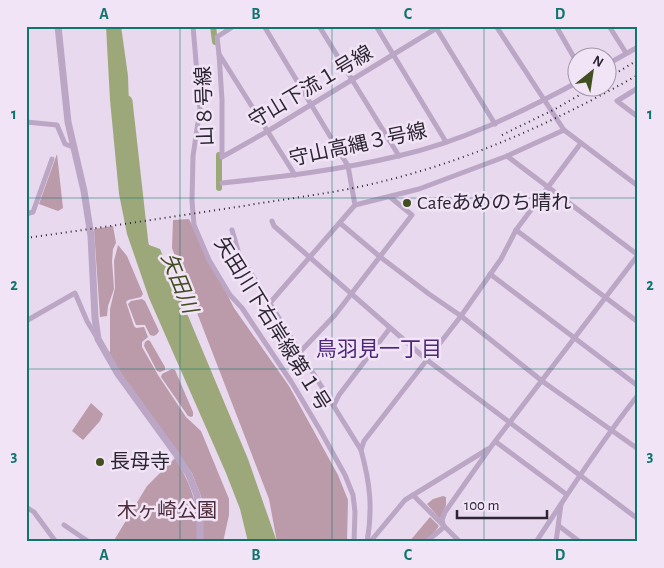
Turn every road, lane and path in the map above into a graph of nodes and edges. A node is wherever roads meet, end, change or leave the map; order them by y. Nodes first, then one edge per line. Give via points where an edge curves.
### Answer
1 (58, 26) edge
2 (193, 26) edge
3 (234, 26) edge
4 (264, 26) edge
5 (319, 26) edge
6 (376, 26) edge
7 (496, 26) edge
8 (556, 26) edge
9 (609, 26) edge
10 (437, 27) edge
11 (638, 47) edge
12 (569, 48) edge
13 (626, 53) junction
14 (219, 54) junction
15 (393, 55) junction
16 (616, 59) edge
17 (352, 80) junction
18 (566, 88) edge
19 (638, 88) edge
20 (544, 100) junction
21 (312, 104) junction
22 (638, 117) edge
23 (26, 122) edge
24 (495, 124) junction
25 (564, 130) junction
26 (268, 131) junction
27 (446, 142) junction
28 (581, 143) junction
29 (72, 147) junction
30 (399, 156) junction
31 (507, 156) junction
32 (222, 157) joint
33 (52, 159) dead end
34 (348, 166) junction
35 (296, 175) junction
36 (222, 183) dead end
37 (638, 186) edge
38 (548, 187) junction
39 (390, 197) junction
40 (355, 205) junction
41 (26, 214) edge
42 (272, 221) dead end
43 (340, 223) junction
44 (232, 230) dead end
45 (516, 230) junction
46 (638, 255) edge
47 (379, 256) junction
48 (310, 258) junction
49 (490, 274) junction
50 (351, 293) junction
51 (606, 297) junction
52 (270, 304) junction
53 (461, 316) junction
54 (26, 321) edge
55 (638, 322) edge
56 (390, 328) junction
57 (574, 338) junction
58 (98, 339) junction
59 (300, 352) junction
60 (427, 360) junction
61 (542, 381) junction
62 (638, 386) edge
63 (638, 395) edge
64 (334, 405) junction
65 (511, 422) junction
66 (611, 429) junction
67 (496, 442) junction
68 (490, 448) junction
69 (638, 449) edge
70 (361, 450) junction
71 (580, 474) junction
72 (566, 494) junction
73 (413, 495) junction
74 (561, 503) junction
75 (26, 507) edge
76 (638, 519) edge
77 (64, 525) dead end
78 (444, 526) junction
79 (559, 526) junction
80 (57, 541) edge
81 (89, 542) edge
82 (200, 542) edge
83 (354, 542) edge
84 (369, 542) edge
85 (426, 542) edge
86 (460, 542) edge
87 (536, 542) edge
88 (556, 542) edge
89 (580, 542) edge

1 - 29 street
2 - 83 street, 矢田川下右岸線第１号 via 200,109 193,156 194,225 209,260 230,295 292,383 345,475 353,495
3 - 14 street, 山８号線 via 217,37
4 - 21 street
5 - 17 street
6 - 15 street
7 - 20 street
8 - 12 street
9 - 13 street
10 - 15 street, 守山下流１号線
10 - 24 street
11 - 13 street
13 - 16 street
14 - 26 street
14 - 32 street, 山８号線
15 - 17 street, 守山下流１号線
15 - 27 street
17 - 21 street, 守山下流１号線
17 - 30 street
18 - 20 street, 守山高縄３号線
19 - 22 street via 617,101
20 - 24 street, 守山高縄３号線
20 - 25 street
21 - 26 street, 守山下流１号線
21 - 34 street
23 - 29 street via 56,124 65,144
24 - 27 street, 守山高縄３号線
25 - 28 street
25 - 31 street
26 - 32 street, 守山下流１号線
26 - 35 street
27 - 30 street, 守山高縄３号線
28 - 37 street
28 - 38 street
29 - 58 street via 88,213
30 - 34 street, 守山高縄３号線
31 - 38 street
31 - 39 street
33 - 41 street via 33,212
34 - 35 street, 守山高縄３号線
34 - 40 street
35 - 36 street, 守山高縄３号線
38 - 45 street
38 - 46 street
39 - 40 street
39 - 47 street via 412,215
40 - 43 street
42 - 48 street
43 - 47 street
43 - 48 street
44 - 52 street via 240,254
45 - 49 street
45 - 51 street
46 - 51 street
47 - 50 street
47 - 53 street
48 - 50 street
48 - 52 street
49 - 53 street
49 - 57 street
50 - 56 street
50 - 59 street
51 - 55 street
51 - 57 street
52 - 59 street
53 - 60 street
53 - 61 street
54 - 58 street via 75,293
56 - 60 street
56 - 64 street
57 - 61 street
57 - 62 street
58 - 82 street via 118,374 189,475 197,494
59 - 64 street
60 - 65 street
60 - 70 street via 364,441
61 - 65 street
61 - 66 street
63 - 66 street
64 - 70 street
65 - 67 street
65 - 71 street
66 - 69 street
66 - 71 street
67 - 68 street
67 - 72 street
68 - 73 street
68 - 78 street via 445,512
70 - 84 street via 372,508
71 - 72 street
71 - 76 street
72 - 74 street
73 - 78 street
73 - 84 street
74 - 79 street
74 - 87 street
75 - 80 street via 34,512
77 - 81 street
78 - 85 street
78 - 86 street
79 - 88 street
79 - 89 street

